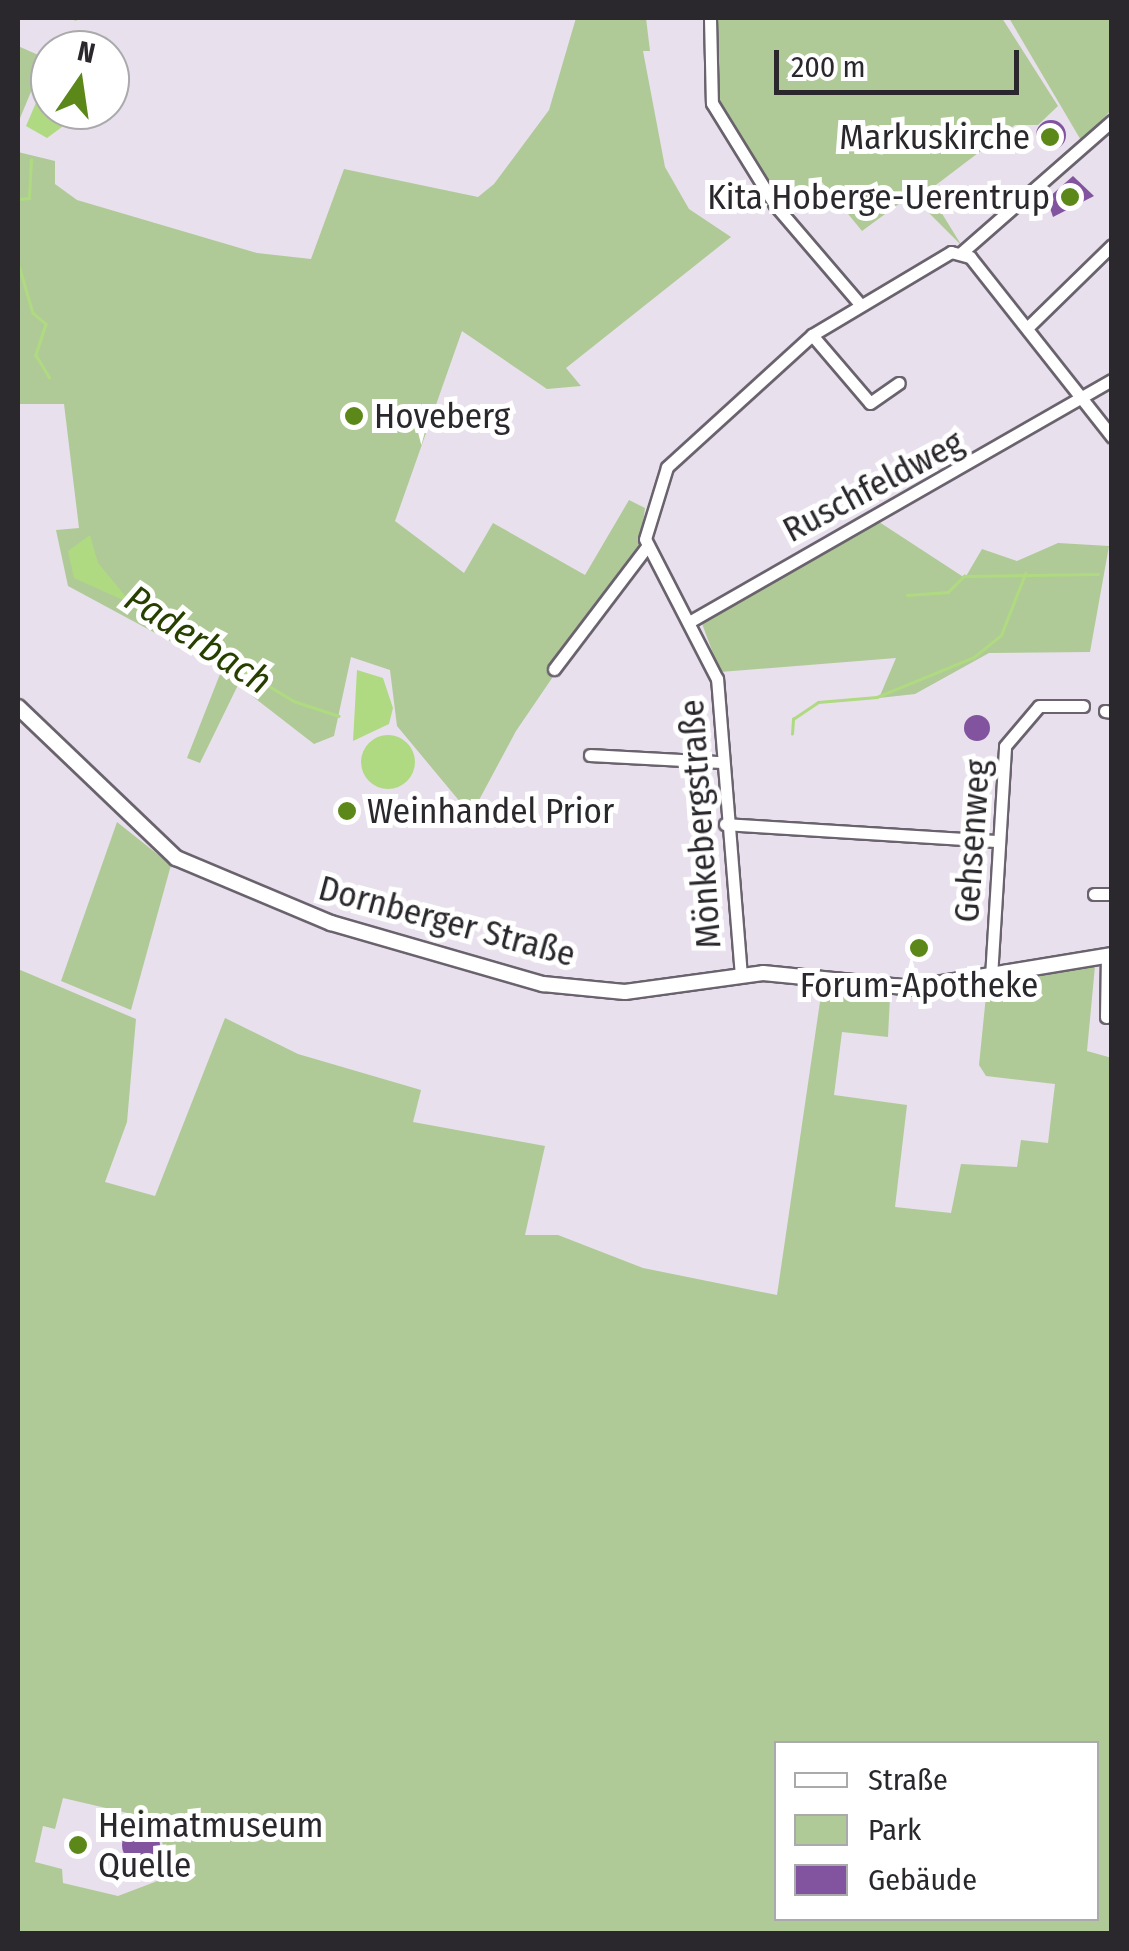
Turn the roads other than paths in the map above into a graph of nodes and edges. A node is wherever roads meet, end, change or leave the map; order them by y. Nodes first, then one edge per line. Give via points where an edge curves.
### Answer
1 (710, 18) edge
2 (1112, 121) edge
3 (1112, 245) edge
4 (961, 253) junction
5 (860, 304) junction
6 (1027, 328) junction
7 (812, 336) junction
8 (1112, 380) edge
9 (899, 383) dead end
10 (1085, 403) junction
11 (1112, 437) edge
12 (646, 548) junction
13 (689, 622) junction
14 (554, 669) dead end
15 (1083, 706) dead end
16 (18, 707) edge
17 (590, 756) dead end
18 (722, 762) junction
19 (726, 824) junction
20 (998, 842) junction
21 (1094, 894) dead end
22 (1112, 894) edge
23 (1110, 955) edge
24 (742, 976) junction
25 (991, 978) junction
26 (1106, 1017) dead end

1 - 5 street via 712,103 775,204
2 - 4 street
3 - 6 street
4 - 5 street
4 - 6 street
5 - 7 street
6 - 10 street
7 - 9 street via 870,402
7 - 12 street via 666,467
8 - 10 street, Ruschfeldweg
10 - 11 street
10 - 13 street, Ruschfeldweg via 870,514
12 - 13 street, Mönkebergstraße
12 - 14 street
13 - 18 street, Mönkebergstraße via 717,679
15 - 20 street, Gehsenweg via 1038,706 1014,727 1002,759
16 - 24 main road, Dornberger Straße via 154,843 298,912 566,988 625,992
17 - 18 street
18 - 19 street, Mönkebergstraße
19 - 20 street
19 - 24 street, Mönkebergstraße
20 - 25 street, Gehsenweg
21 - 22 street
23 - 25 main road, Dornberger Straße
23 - 26 street, Dornberger Straße
24 - 25 main road, Dornberger Straße via 906,988

